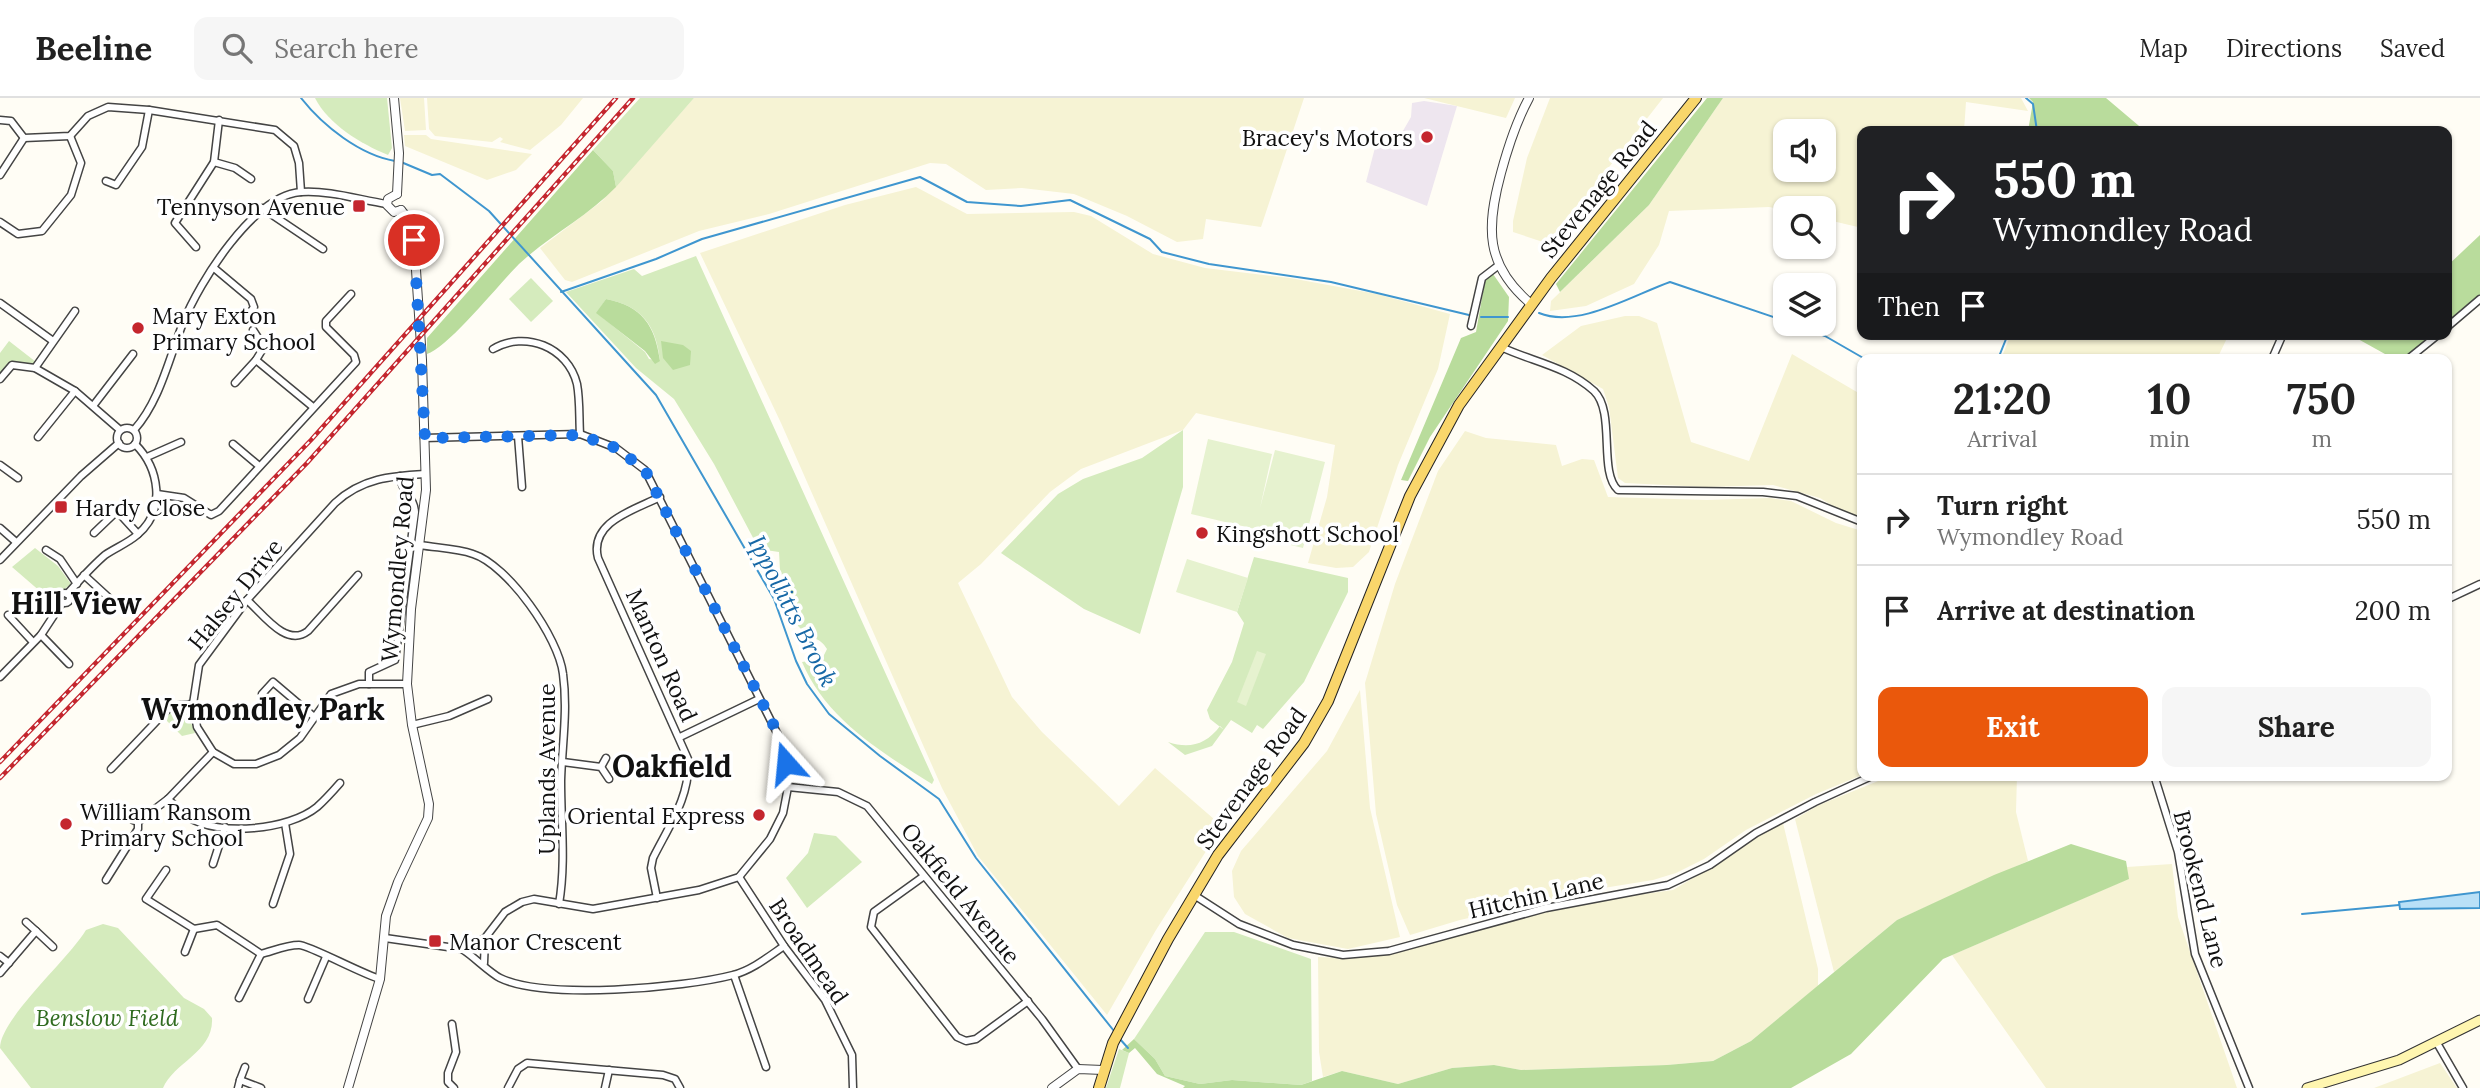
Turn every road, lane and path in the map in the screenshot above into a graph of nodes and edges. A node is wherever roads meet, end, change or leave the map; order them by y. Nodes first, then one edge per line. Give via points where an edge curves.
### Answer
1 (394, 98) edge
2 (1529, 98) edge
3 (1696, 98) edge
4 (149, 110) junction
5 (0, 120) edge
6 (219, 120) junction
7 (70, 136) junction
8 (24, 138) junction
9 (214, 162) junction
10 (0, 175) edge
11 (251, 179) dead end
12 (106, 181) dead end
13 (301, 192) junction
14 (397, 194) junction
15 (387, 204) junction
16 (262, 208) junction
17 (401, 209) junction
18 (0, 222) edge
19 (196, 247) dead end
20 (323, 249) dead end
21 (1499, 265) junction
22 (214, 268) junction
23 (351, 294) dead end
24 (2480, 299) edge
25 (0, 303) edge
26 (1531, 304) junction
27 (75, 311) dead end
28 (244, 322) dead end
29 (2452, 323) edge
30 (1471, 326) dead end
31 (253, 330) dead end
32 (2432, 340) edge
33 (53, 341) junction
34 (1499, 346) junction
35 (494, 349) dead end
36 (133, 354) dead end
37 (2414, 354) edge
38 (256, 360) junction
39 (35, 368) junction
40 (0, 379) edge
41 (235, 383) dead end
42 (75, 391) junction
43 (93, 406) junction
44 (313, 407) junction
45 (120, 430) junction
46 (134, 430) junction
47 (580, 435) junction
48 (518, 436) junction
49 (38, 437) dead end
50 (425, 438) junction
51 (181, 442) dead end
52 (119, 443) junction
53 (135, 444) junction
54 (233, 444) dead end
55 (148, 457) junction
56 (0, 465) edge
57 (258, 465) junction
58 (425, 474) junction
59 (400, 476) junction
60 (18, 478) dead end
61 (522, 487) dead end
62 (157, 494) junction
63 (660, 497) junction
64 (1857, 520) edge
65 (0, 527) edge
66 (94, 533) dead end
67 (138, 534) junction
68 (16, 541) junction
69 (420, 545) junction
70 (46, 550) dead end
71 (0, 559) edge
72 (84, 575) junction
73 (358, 575) dead end
74 (77, 584) junction
75 (2480, 584) edge
76 (2452, 597) edge
77 (247, 600) junction
78 (120, 608) dead end
79 (8, 615) dead end
80 (41, 635) junction
81 (32, 641) junction
82 (69, 664) dead end
83 (0, 677) edge
84 (369, 684) junction
85 (407, 684) junction
86 (262, 694) dead end
87 (488, 699) dead end
88 (758, 699) junction
89 (193, 704) junction
90 (313, 716) junction
91 (412, 725) junction
92 (680, 737) junction
93 (213, 752) junction
94 (606, 758) dead end
95 (563, 762) junction
96 (601, 767) junction
97 (111, 769) dead end
98 (609, 779) dead end
99 (1861, 781) edge
100 (2156, 781) edge
101 (340, 783) dead end
102 (788, 787) junction
103 (167, 799) junction
104 (285, 823) junction
105 (225, 827) junction
106 (213, 864) dead end
107 (166, 870) dead end
108 (924, 876) junction
109 (738, 877) junction
110 (106, 880) dead end
111 (1194, 895) junction
112 (657, 898) junction
113 (272, 904) dead end
114 (559, 904) junction
115 (26, 922) dead end
116 (194, 929) junction
117 (36, 931) junction
118 (385, 938) junction
119 (485, 938) junction
120 (784, 946) junction
121 (53, 947) dead end
122 (462, 948) junction
123 (185, 951) dead end
124 (261, 954) junction
125 (0, 956) edge
126 (326, 957) junction
127 (9, 963) junction
128 (484, 963) junction
129 (0, 973) edge
130 (734, 975) junction
131 (380, 979) junction
132 (239, 998) dead end
133 (308, 999) dead end
134 (1027, 1001) junction
135 (2480, 1020) edge
136 (452, 1024) dead end
137 (2437, 1043) junction
138 (245, 1067) dead end
139 (766, 1067) dead end
140 (1079, 1069) junction
141 (609, 1070) junction
142 (1103, 1070) junction
143 (239, 1084) edge
144 (261, 1088) edge
145 (348, 1088) edge
146 (454, 1088) edge
147 (508, 1088) edge
148 (605, 1088) edge
149 (680, 1088) edge
150 (853, 1088) edge
151 (1052, 1088) edge
152 (1100, 1088) edge
153 (2249, 1088) edge
154 (2307, 1088) edge
155 (2463, 1088) edge

1 - 14 street
2 - 21 street via 1507,149 1490,218
3 - 26 main road, Stevenage Road
4 - 6 street
4 - 7 street via 108,107 88,116
4 - 12 street via 142,147 116,185
5 - 8 street via 11,121
6 - 9 street
6 - 13 street via 275,130 294,146
7 - 8 street
7 - 18 street via 81,163 71,195 42,231 19,234
8 - 10 street
9 - 11 street
9 - 19 street via 175,223
13 - 15 street
13 - 16 street
14 - 15 street via 391,195
14 - 17 street via 404,200
15 - 17 street via 392,211
16 - 20 street
16 - 22 street
17 - 50 street, Wymondley Road via 411,222 414,240
21 - 26 street via 1508,282
21 - 30 street via 1482,278
22 - 28 street via 251,299 254,307
22 - 46 street via 194,299 156,395
23 - 44 street via 326,321 326,327 356,362
24 - 29 street
25 - 33 street
26 - 34 main road, Stevenage Road
27 - 33 street
31 - 38 street via 264,347
32 - 37 street
33 - 39 street
34 - 64 street via 1562,369 1596,393 1618,490 1797,496
34 - 111 main road, Stevenage Road via 1444,429 1410,496 1328,701 1304,743 1218,855
35 - 47 street via 513,340 527,340 562,358 577,383
36 - 43 street
38 - 41 street
38 - 44 street
39 - 40 street via 12,365
39 - 42 street
42 - 43 street
42 - 49 street
43 - 45 street
44 - 57 street
45 - 46 street
45 - 52 street
46 - 53 street
47 - 48 street
47 - 63 street via 616,448 645,470
48 - 50 street
48 - 61 street
50 - 58 street, Wymondley Road
51 - 55 street
52 - 53 street via 127,448
52 - 68 street
53 - 55 street
54 - 57 street
55 - 62 street
56 - 60 street
57 - 62 street via 211,515 184,498
58 - 59 street, Halsey Drive
58 - 69 street, Wymondley Road
59 - 77 street, Halsey Drive via 369,481 343,495
59 - 84 street, Wymondley Road via 402,490 412,500 415,512 395,660 369,672
62 - 67 street via 154,509
63 - 88 street
63 - 92 street, Manton Road via 608,524 600,532 597,551
65 - 68 street
66 - 67 street via 117,511
67 - 72 street
68 - 71 street
69 - 85 street, Wymondley Road
69 - 95 street, Uplands Avenue via 489,561 548,633 563,671
70 - 74 street via 60,559
72 - 74 street
72 - 78 street
73 - 77 street via 299,636 285,634
74 - 80 street
75 - 76 street
77 - 89 street, Halsey Drive via 199,665
79 - 81 street
80 - 81 street
80 - 82 street
81 - 83 street
84 - 85 street
84 - 90 street via 331,694
85 - 91 street, Wymondley Road
86 - 90 street via 273,681
87 - 91 street
88 - 92 street
88 - 102 street via 780,738
89 - 93 street, Halsey Drive via 197,727
89 - 97 street via 171,706
90 - 93 street via 300,738 279,755 256,764 234,764
91 - 118 street, Wymondley Road via 428,818 392,899
92 - 112 street, Manton Road via 690,777 653,858
93 - 103 street
94 - 96 street
95 - 96 street
95 - 114 street, Uplands Avenue via 564,878
96 - 98 street
99 - 111 street, Hitchin Lane via 1756,833 1710,865 1668,885 1546,908 1389,951 1343,955 1293,945 1239,924
100 - 153 street, Brookend Lane via 2178,852 2195,954
101 - 104 street via 317,807
102 - 108 street, Oakfield Avenue via 838,792 867,806
102 - 109 street via 783,813 770,839
103 - 105 street via 190,818
103 - 110 street via 135,821 138,829
104 - 105 street
104 - 113 street via 290,854
105 - 106 street
107 - 116 street via 146,899
108 - 134 street, Oakfield Avenue
108 - 134 street via 874,912 870,923 957,1037 973,1040
109 - 112 street
109 - 120 street, Broadmead
111 - 142 main road, Stevenage Road via 1145,980
112 - 114 street via 593,909
114 - 119 street via 534,899 513,906
115 - 117 street
116 - 123 street
116 - 124 street via 217,925
117 - 121 street
117 - 127 street
118 - 122 street
118 - 131 street, Wymondley Road
119 - 122 street
119 - 128 street
120 - 130 street
120 - 150 street, Broadmead via 825,999 852,1055
122 - 128 street
124 - 126 street via 299,945
124 - 132 street
125 - 127 street
126 - 131 street
126 - 133 street
127 - 129 street
128 - 130 street via 500,979 548,988 636,989
130 - 139 street
131 - 145 street, Wymondley Road
134 - 140 street, Oakfield Avenue
135 - 137 main road
136 - 146 street via 456,1052 448,1082
137 - 154 main road via 2379,1067
137 - 155 street
138 - 143 street
140 - 142 street
140 - 151 street
141 - 147 street via 531,1063 518,1069
141 - 148 street
141 - 149 street via 663,1075 675,1079
142 - 152 main road, Stevenage Road
143 - 144 street

